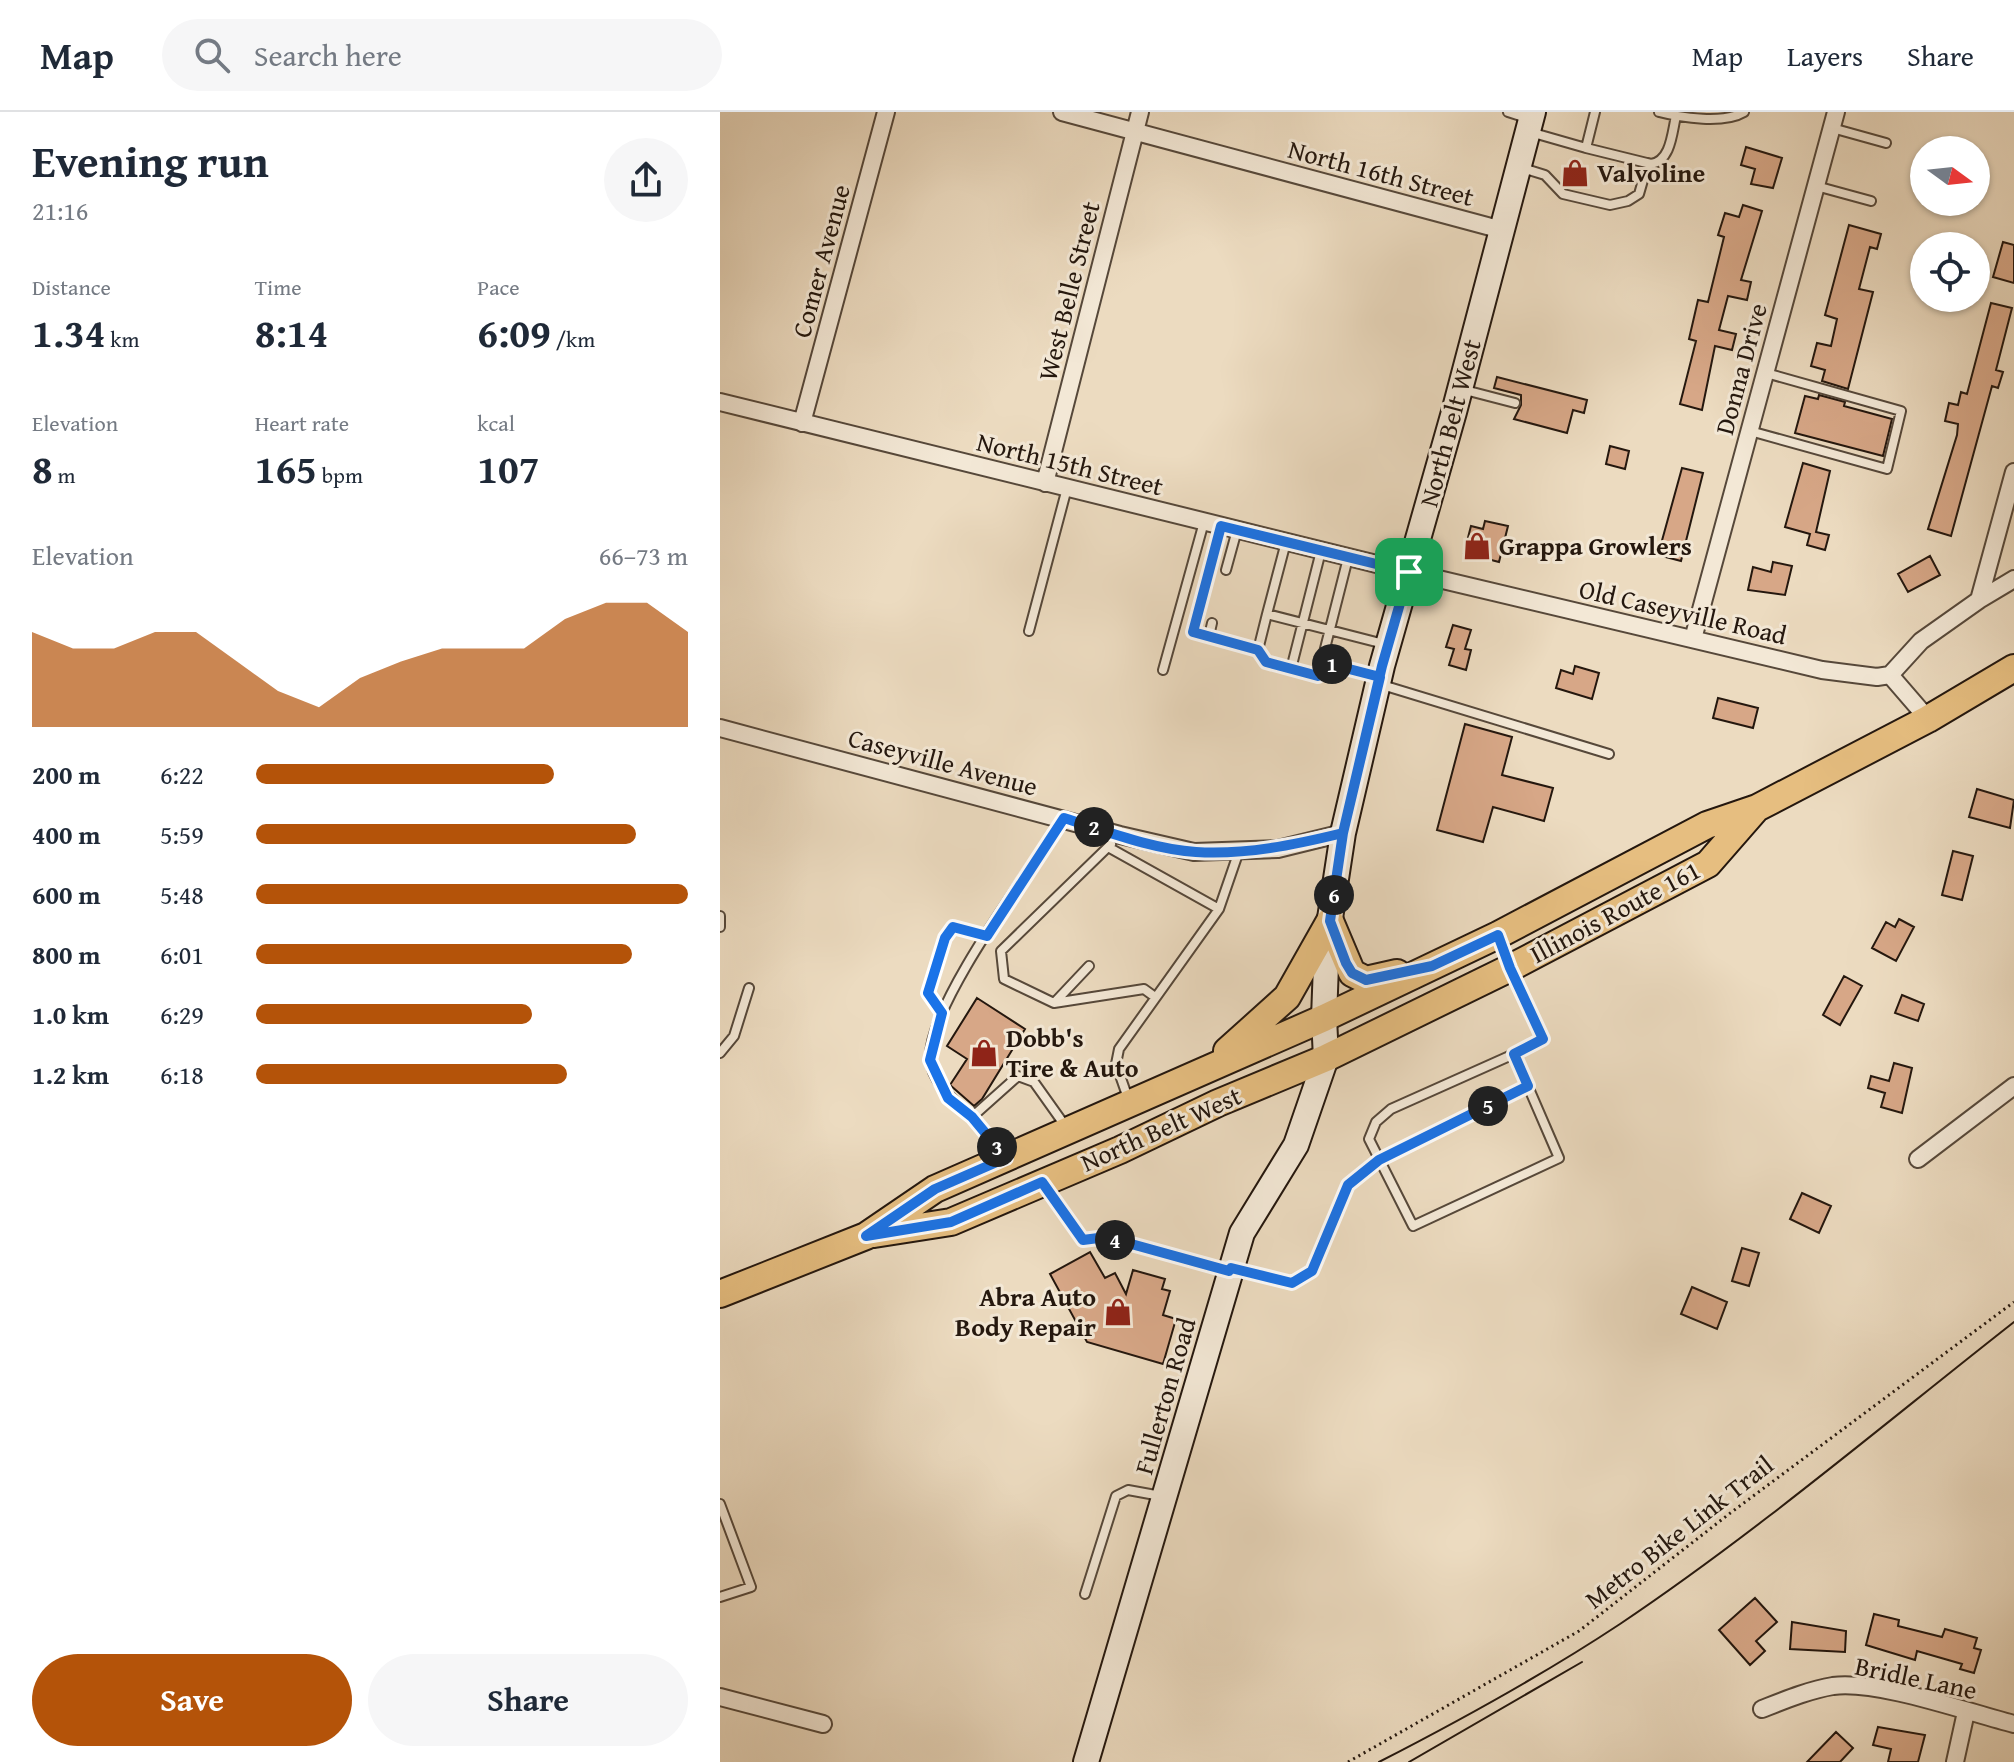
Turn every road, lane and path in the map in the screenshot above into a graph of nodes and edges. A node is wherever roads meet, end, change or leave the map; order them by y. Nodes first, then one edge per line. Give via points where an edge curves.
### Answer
1 (886, 112) edge
2 (1062, 112) edge
3 (1140, 112) edge
4 (1595, 112) edge
5 (1659, 112) edge
6 (1744, 112) edge
7 (1676, 116) junction
8 (1525, 119) edge
9 (1834, 120) edge
10 (1134, 131) junction
11 (1886, 143) dead end
12 (1586, 148) junction
13 (1648, 163) junction
14 (1519, 167) junction
15 (1816, 186) junction
16 (1871, 201) dead end
17 (1502, 230) junction
18 (1766, 373) junction
19 (1460, 388) junction
20 (720, 402) edge
21 (1515, 403) dead end
22 (802, 423) junction
23 (1750, 431) junction
24 (2014, 472) edge
25 (1045, 483) junction
26 (1067, 488) junction
27 (1204, 522) junction
28 (1229, 528) junction
29 (1286, 542) junction
30 (1321, 551) junction
31 (1348, 558) junction
32 (1226, 570) dead end
33 (1409, 572) junction
34 (2014, 579) edge
35 (1979, 600) junction
36 (1267, 614) junction
37 (1212, 623) dead end
38 (1303, 623) junction
39 (1330, 630) junction
40 (1029, 631) dead end
41 (1209, 636) junction
42 (1693, 639) junction
43 (1388, 646) junction
44 (1258, 650) junction
45 (1322, 662) junction
46 (2014, 668) edge
47 (1291, 669) junction
48 (1163, 670) dead end
49 (1890, 675) junction
50 (1379, 680) junction
51 (1928, 719) junction
52 (720, 728) edge
53 (1609, 754) dead end
54 (1757, 808) junction
55 (1064, 818) junction
56 (1343, 833) junction
57 (1114, 841) junction
58 (1239, 851) junction
59 (1219, 909) junction
60 (720, 916) edge
61 (1330, 921) junction
62 (720, 927) edge
63 (1498, 935) junction
64 (987, 936) junction
65 (1089, 966) dead end
66 (1432, 966) junction
67 (1510, 968) junction
68 (1134, 981) dead end
69 (749, 988) dead end
70 (1144, 989) junction
71 (1155, 997) junction
72 (1054, 1003) junction
73 (942, 1013) junction
74 (1324, 1018) junction
75 (720, 1053) edge
76 (1514, 1054) junction
77 (1326, 1058) junction
78 (1202, 1072) junction
79 (1528, 1086) junction
80 (2014, 1086) edge
81 (1130, 1104) junction
82 (972, 1117) junction
83 (1069, 1131) junction
84 (1006, 1158) junction
85 (1918, 1159) dead end
86 (1379, 1160) junction
87 (1042, 1182) junction
88 (866, 1236) junction
89 (1230, 1270) junction
90 (720, 1294) edge
91 (2014, 1302) edge
92 (1165, 1497) junction
93 (720, 1504) edge
94 (723, 1520) edge
95 (1085, 1594) dead end
96 (720, 1597) edge
97 (720, 1697) edge
98 (1762, 1709) dead end
99 (1966, 1712) junction
100 (823, 1724) dead end
101 (2014, 1724) edge
102 (1086, 1762) edge
103 (1348, 1762) edge
104 (1955, 1762) edge

1 - 22 street, Comer Avenue
2 - 10 street, North 16th Street
3 - 10 street, West Belle Street
4 - 12 lane
5 - 7 lane
6 - 7 lane via 1734,118
7 - 13 lane via 1665,157
8 - 12 lane
8 - 14 main road, North Belt West
9 - 11 lane
9 - 15 street, Donna Drive
10 - 17 street, North 16th Street
10 - 25 street, West Belle Street
12 - 13 lane
13 - 14 lane via 1639,194 1610,205 1563,194 1545,175
14 - 17 main road, North Belt West
15 - 16 lane
15 - 18 street, Donna Drive
17 - 19 main road, North Belt West
18 - 23 street, Donna Drive
18 - 23 lane via 1901,411 1887,469
19 - 21 lane
19 - 33 main road, North Belt West
20 - 22 street, North 15th Street
22 - 25 street, North 15th Street
23 - 42 street, Donna Drive
24 - 35 street
25 - 26 street, North 15th Street
26 - 27 street, North 15th Street
26 - 40 lane
27 - 28 street, North 15th Street
27 - 48 lane
28 - 29 street, North 15th Street
28 - 32 lane
28 - 41 lane via 1193,632
29 - 30 street, North 15th Street
29 - 36 lane
30 - 31 street, North 15th Street
30 - 38 lane
31 - 33 street, North 15th Street
31 - 39 lane
33 - 42 street, Old Caseyville Road
33 - 43 main road, North Belt West
34 - 35 street
35 - 49 street via 1921,641
36 - 38 lane
36 - 44 lane
37 - 41 lane
38 - 39 lane
38 - 47 lane
39 - 43 lane
39 - 45 lane
41 - 44 lane
42 - 49 street, Old Caseyville Road via 1828,671
43 - 50 main road, North Belt West
44 - 47 lane via 1266,662
45 - 47 lane via 1318,676
45 - 50 lane
46 - 51 main road, Illinois Route 161
49 - 51 street
50 - 53 lane
50 - 56 main road, North Belt West
51 - 54 main road, Illinois Route 161
52 - 55 street, Caseyville Avenue
54 - 63 main road, Illinois Route 161 via 1707,825
54 - 67 main road, Illinois Route 161 via 1708,864
55 - 57 street, Caseyville Avenue
55 - 64 lane
56 - 58 street, Caseyville Avenue via 1278,849
56 - 61 main road, North Belt West
57 - 58 street, Caseyville Avenue via 1194,852
57 - 59 lane
57 - 72 lane via 1001,951 1004,979
58 - 59 lane
59 - 71 lane
60 - 62 lane
61 - 66 main road via 1352,973 1366,980
61 - 74 main road, North Belt West
61 - 78 main road via 1287,997
63 - 66 main road, Illinois Route 161
63 - 67 lane
64 - 73 lane
64 - 73 lane via 953,927 945,938 928,993
65 - 72 lane
66 - 74 main road, Illinois Route 161
67 - 76 lane via 1543,1039
67 - 77 main road, Illinois Route 161
68 - 70 lane
69 - 75 lane via 734,1036
70 - 71 lane
70 - 72 lane
71 - 81 lane via 1119,1049 1116,1064
73 - 82 lane via 930,1060 948,1098
74 - 77 main road, North Belt West
74 - 78 main road, North Belt West
76 - 79 lane
76 - 86 lane via 1391,1109 1376,1122 1369,1139
77 - 87 main road, North Belt West
77 - 89 main road, Fullerton Road via 1296,1145 1255,1207
78 - 81 main road, North Belt West
79 - 86 lane
79 - 86 lane via 1559,1158 1413,1226
80 - 85 street
81 - 83 main road, North Belt West
82 - 83 lane via 1018,1076 1034,1082
82 - 84 lane
83 - 84 main road, North Belt West
84 - 88 main road, North Belt West via 935,1189
86 - 89 lane via 1348,1185 1312,1271 1292,1283
87 - 88 main road, North Belt West via 951,1222
87 - 89 lane via 1083,1240 1106,1237
88 - 90 main road, North Belt West
89 - 92 main road, Fullerton Road
91 - 103 path, Metro Bike Link Trail via 1579,1631
92 - 95 lane via 1128,1490 1116,1496
92 - 102 main road, Fullerton Road
93 - 94 lane
94 - 96 lane via 751,1587
97 - 100 street
98 - 99 street, Bridle Lane via 1836,1686 1888,1691
99 - 101 street, Bridle Lane
99 - 104 street

